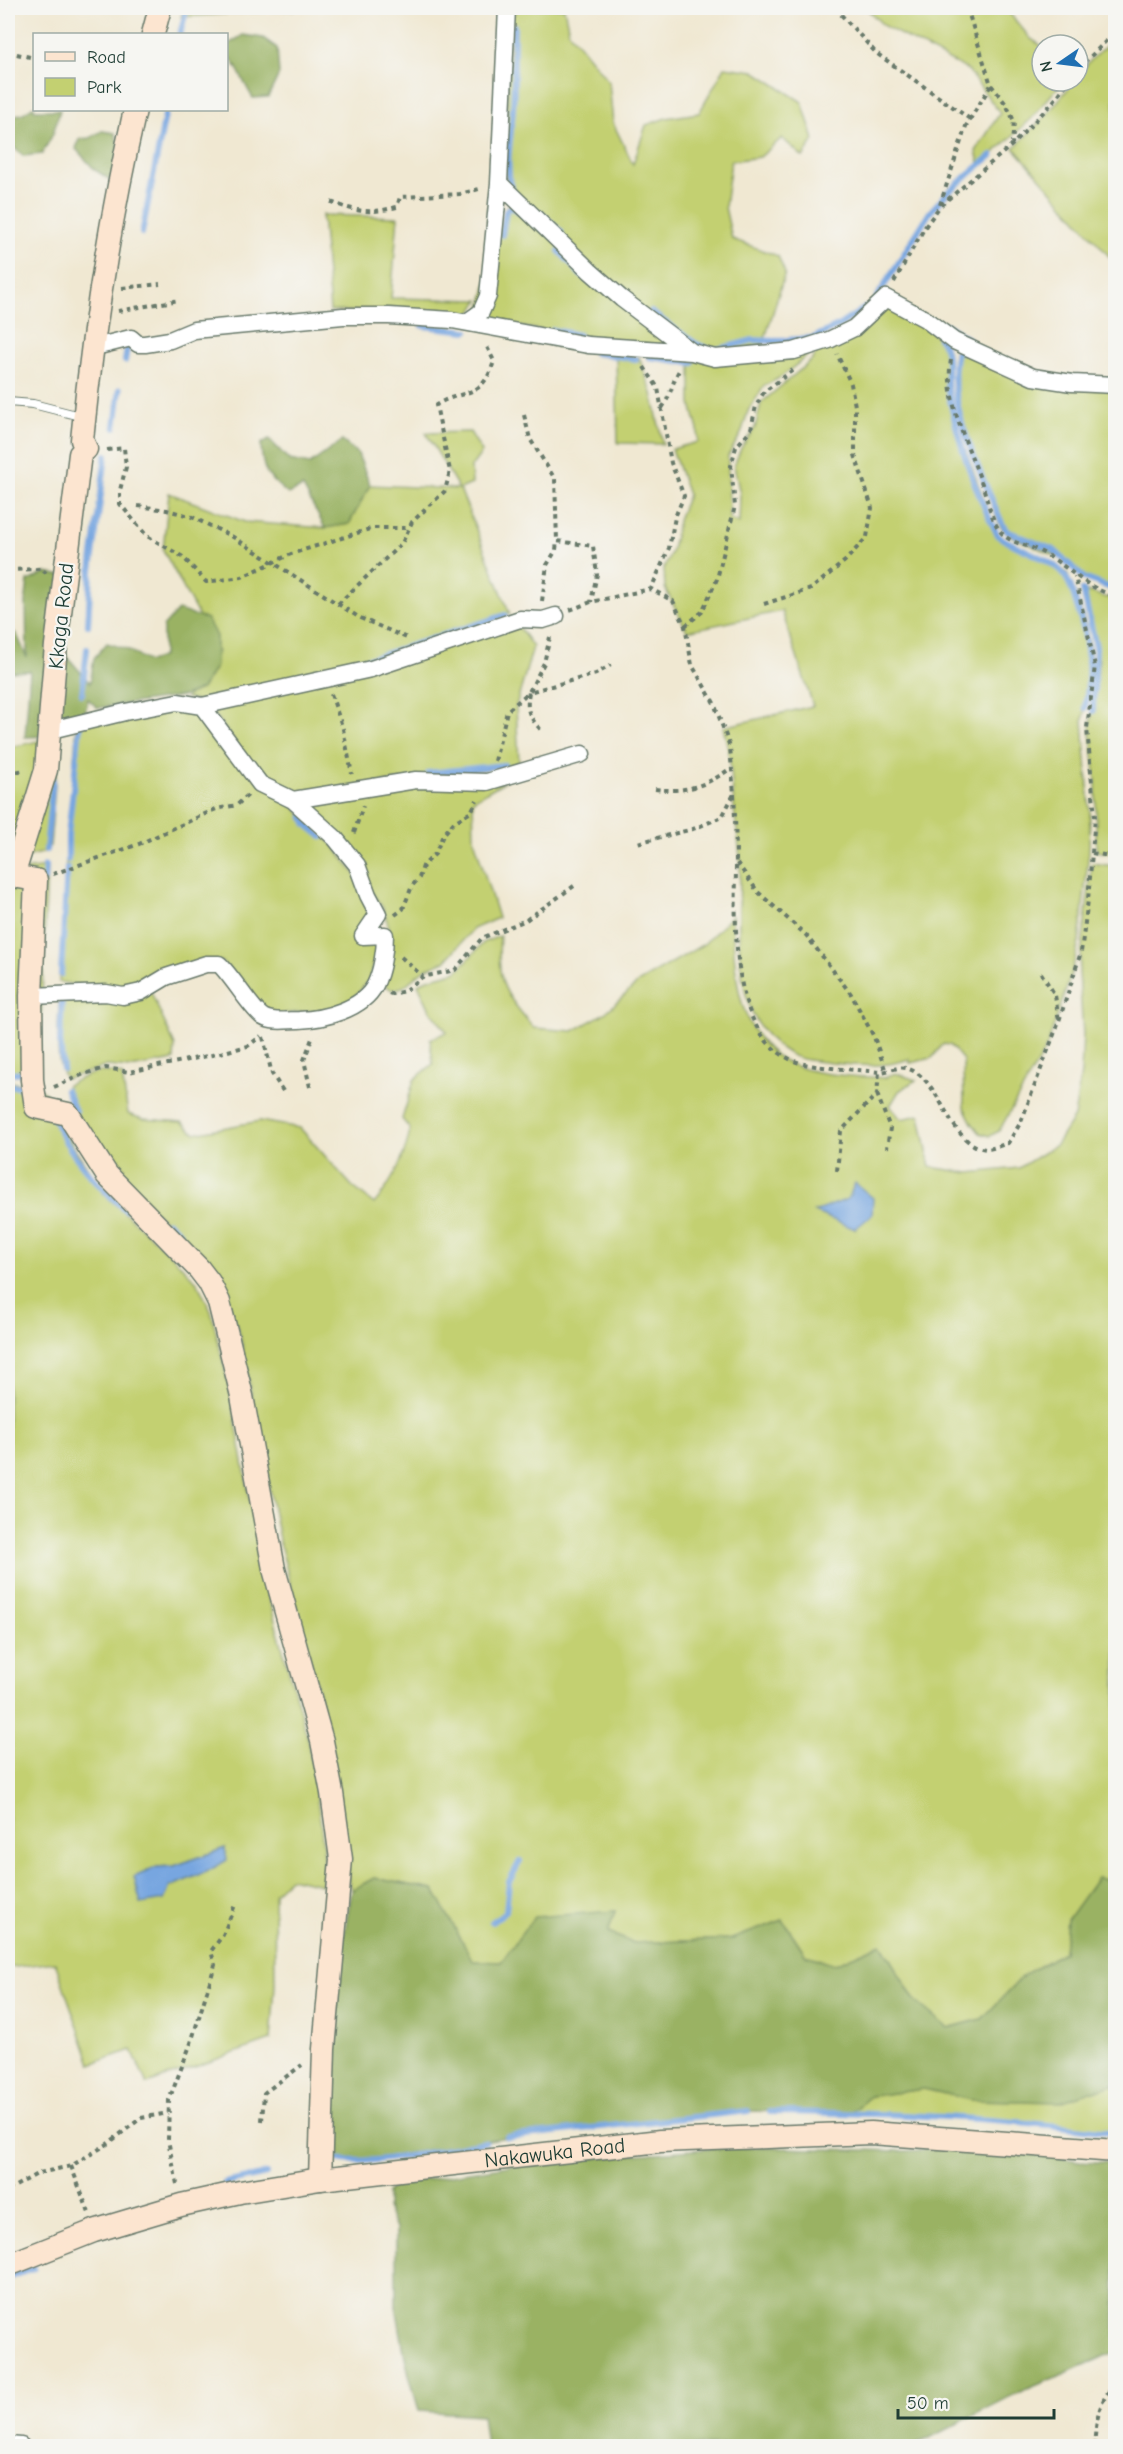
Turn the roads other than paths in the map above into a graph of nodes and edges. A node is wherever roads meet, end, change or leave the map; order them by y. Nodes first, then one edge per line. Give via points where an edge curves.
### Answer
1 (160, 8) edge
2 (507, 8) edge
3 (153, 33) edge
4 (135, 111) edge
5 (499, 183) junction
6 (472, 323) junction
7 (91, 348) junction
8 (688, 359) junction
9 (1116, 385) edge
10 (8, 402) edge
11 (84, 417) junction
12 (549, 618) road end
13 (202, 706) junction
14 (51, 730) junction
15 (582, 754) dead end
16 (293, 800) junction
17 (10, 875) edge
18 (31, 996) junction
19 (1116, 2151) edge
20 (320, 2179) junction
21 (8, 2265) edge
22 (8, 2445) edge
23 (21, 2446) edge

1 - 3 street
2 - 5 street
4 - 7 street, Kkaga Road via 117,189
5 - 6 street via 488,296
5 - 8 street
6 - 7 street via 343,316 194,330 170,340 138,344 131,338
6 - 8 street
7 - 11 street, Kkaga Road
8 - 9 street via 794,351 854,328 886,298 925,319 954,341 1033,377
10 - 11 lane
11 - 14 street, Kkaga Road via 82,440 86,449 80,454 63,586
12 - 13 street via 520,619 371,669
13 - 14 street via 177,702
13 - 16 street via 260,784
14 - 17 street, Kkaga Road via 46,770
15 - 16 street via 487,782 416,780
16 - 18 street via 335,838 357,865 378,914 363,936 385,935 375,986 358,1002 329,1017 274,1021 263,1017 219,964 206,963 123,996
17 - 18 street, Kkaga Road via 36,880
18 - 20 street via 35,1102 68,1114 107,1175 199,1269 215,1292 224,1316 274,1569 322,1741 341,1859 324,2049
19 - 20 street, Nakawuka Road via 871,2133 710,2138
20 - 21 street, Nakawuka Road via 181,2205 94,2231
22 - 23 street

